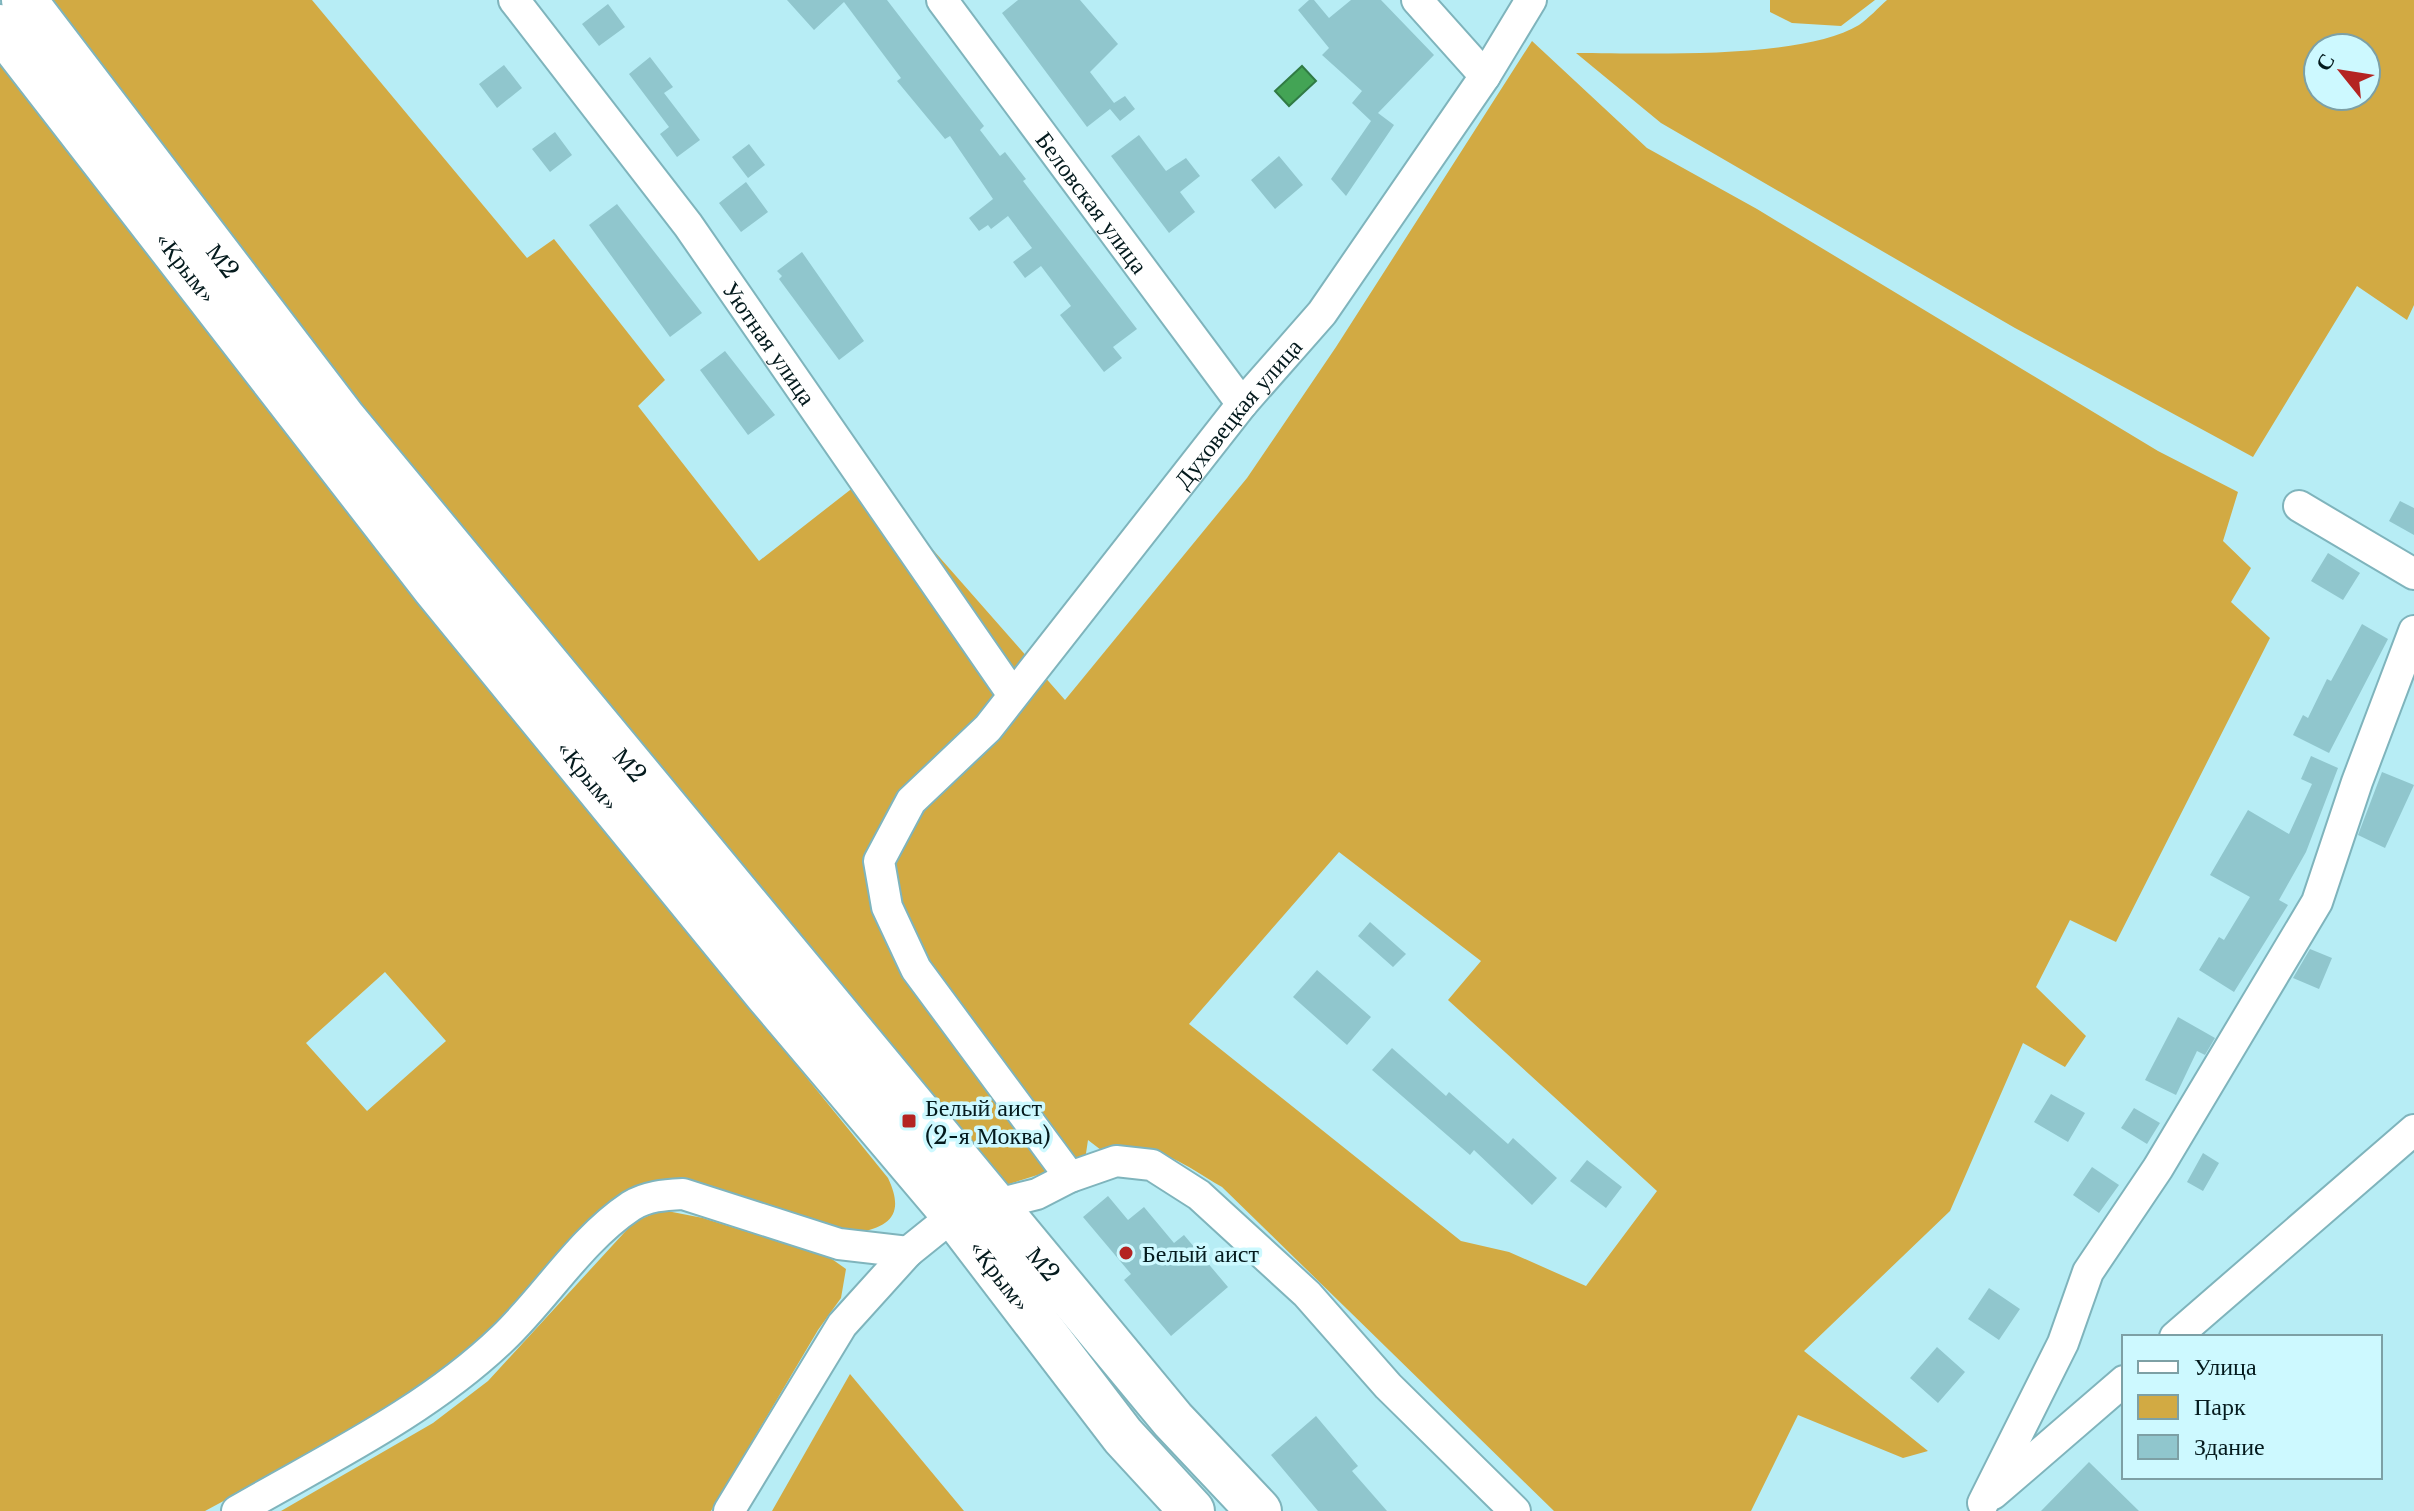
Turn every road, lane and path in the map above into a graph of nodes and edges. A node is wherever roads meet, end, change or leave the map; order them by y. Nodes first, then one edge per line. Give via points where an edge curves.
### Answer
1 (24, 0) edge
2 (514, 0) edge
3 (942, 0) edge
4 (1417, 0) edge
5 (1531, 0) edge
6 (0, 27) edge
7 (1485, 76) junction
8 (1242, 404) junction
9 (2299, 506) dead end
10 (2414, 574) edge
11 (2414, 631) edge
12 (1013, 695) junction
13 (2413, 1132) edge
14 (1070, 1177) junction
15 (974, 1209) junction
16 (908, 1252) junction
17 (2177, 1335) edge
18 (2122, 1383) edge
19 (1978, 1507) edge
20 (237, 1511) edge
21 (729, 1511) edge
22 (1192, 1511) edge
23 (1259, 1511) edge
24 (1515, 1511) edge

1 - 15 highway, М2 via 344,419
2 - 12 street, Уютная улица via 688,225
3 - 8 street, Беловская улица
4 - 7 street
5 - 7 street, Духовецкая улица
6 - 15 highway, «Крым» via 434,587 748,970
7 - 8 street, Духовецкая улица via 1322,313
8 - 12 street, Духовецкая улица
9 - 10 street
11 - 19 street via 2317,902 2158,1168 2088,1272 2063,1343
12 - 14 street, Духовецкая улица via 988,728 911,801 879,861 887,907 916,969
13 - 17 street
14 - 15 street via 1037,1194
14 - 24 street via 1116,1161 1152,1165 1199,1195 1307,1294 1388,1386
15 - 16 street
15 - 22 highway, «Крым» via 1123,1436
15 - 23 highway, М2
16 - 20 street via 839,1244 683,1194 657,1195 631,1206 595,1238 469,1368 384,1426
16 - 21 street via 842,1325
18 - 19 street

